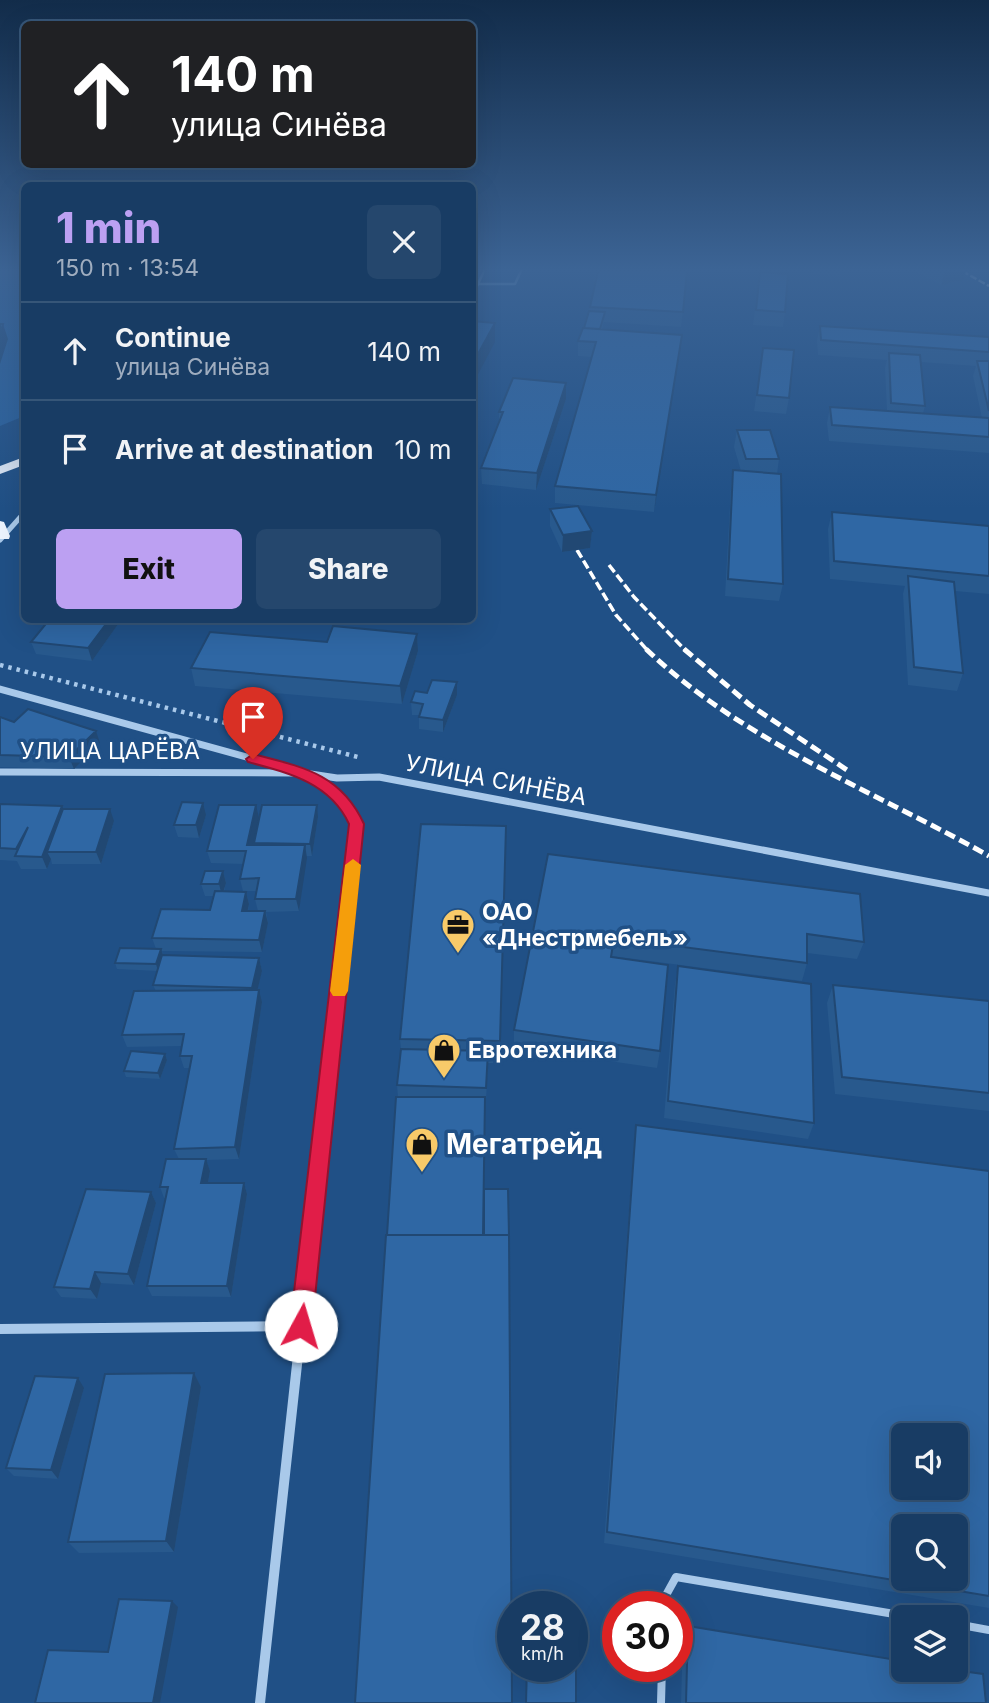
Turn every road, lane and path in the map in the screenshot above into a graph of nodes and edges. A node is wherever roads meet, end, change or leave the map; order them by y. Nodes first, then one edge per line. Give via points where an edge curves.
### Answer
1 (21, 462) edge
2 (0, 470) edge
3 (21, 516) edge
4 (1, 534) edge
5 (0, 689) edge
6 (0, 772) edge
7 (304, 773) junction
8 (989, 893) edge
9 (301, 1326) junction
10 (0, 1329) edge
11 (669, 1591) edge
12 (891, 1613) edge
13 (968, 1626) edge
14 (989, 1630) edge
15 (662, 1682) edge
16 (260, 1703) edge
17 (661, 1703) edge

1 - 2 main road
3 - 4 street
5 - 7 street, УЛИЦА СИНЁВА
6 - 7 street, УЛИЦА ЦАРЁВА
7 - 8 street, УЛИЦА СИНЁВА via 379,777
7 - 9 street via 337,794 356,824
9 - 10 street
9 - 16 street
11 - 12 lane via 677,1577
13 - 14 lane
15 - 17 lane

